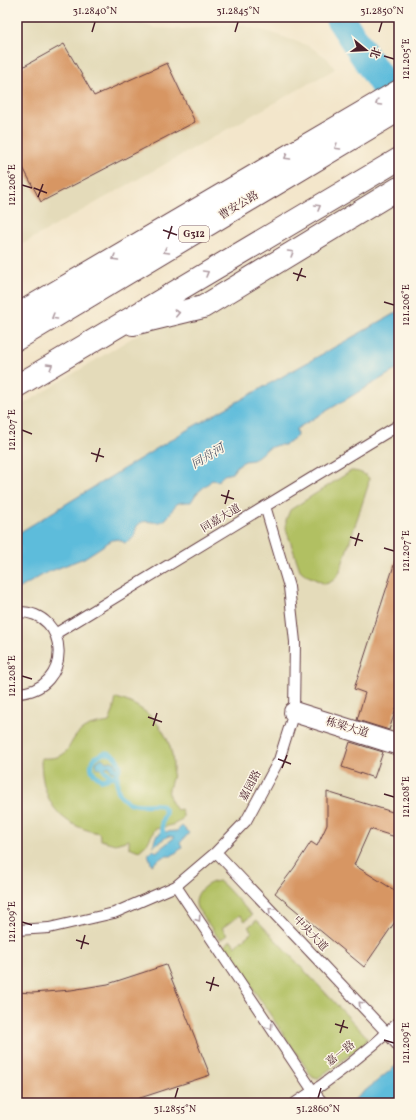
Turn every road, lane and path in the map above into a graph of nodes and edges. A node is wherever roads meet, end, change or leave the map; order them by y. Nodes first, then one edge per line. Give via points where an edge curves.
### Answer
1 (399, 91) edge
2 (399, 110) edge
3 (364, 122) junction
4 (395, 162) edge
5 (399, 188) edge
6 (17, 315) edge
7 (112, 328) junction
8 (17, 339) edge
9 (17, 386) edge
10 (399, 425) edge
11 (265, 506) junction
12 (17, 612) edge
13 (55, 634) junction
14 (17, 692) edge
15 (294, 712) junction
16 (399, 745) edge
17 (216, 852) junction
18 (176, 886) junction
19 (17, 930) edge
20 (399, 1022) edge
21 (387, 1033) junction
22 (399, 1047) edge
23 (313, 1091) junction
24 (295, 1103) edge
25 (323, 1103) edge

1 -> 3 highway, 曹安公路 / G312
2 - 3 highway, 曹安公路 / G312
3 -> 6 highway, 曹安公路 / G312
3 -> 8 highway, 曹安公路 / G312
7 -> 4 highway
7 -> 5 highway via 203,307
9 -> 7 highway
10 - 11 lane, 同嘉大道
11 - 13 lane, 同嘉大道
11 - 15 lane, 嘉园路 via 289,587 295,642
12 - 13 lane via 37,616 47,623
13 - 14 lane via 59,647 59,661 53,674 44,684 32,691
15 - 16 street, 栋梁大道
15 - 17 lane, 嘉园路 via 279,760 252,811 246,821
17 - 18 lane, 嘉园路
21 -> 17 lane, 中央大道
18 - 19 lane, 嘉园路 via 114,913 49,928
18 -> 23 lane
20 - 21 lane, 嘉一路
21 - 22 lane, 中央大道
21 - 23 lane, 嘉一路
23 - 24 lane, 嘉一路
23 - 25 lane

